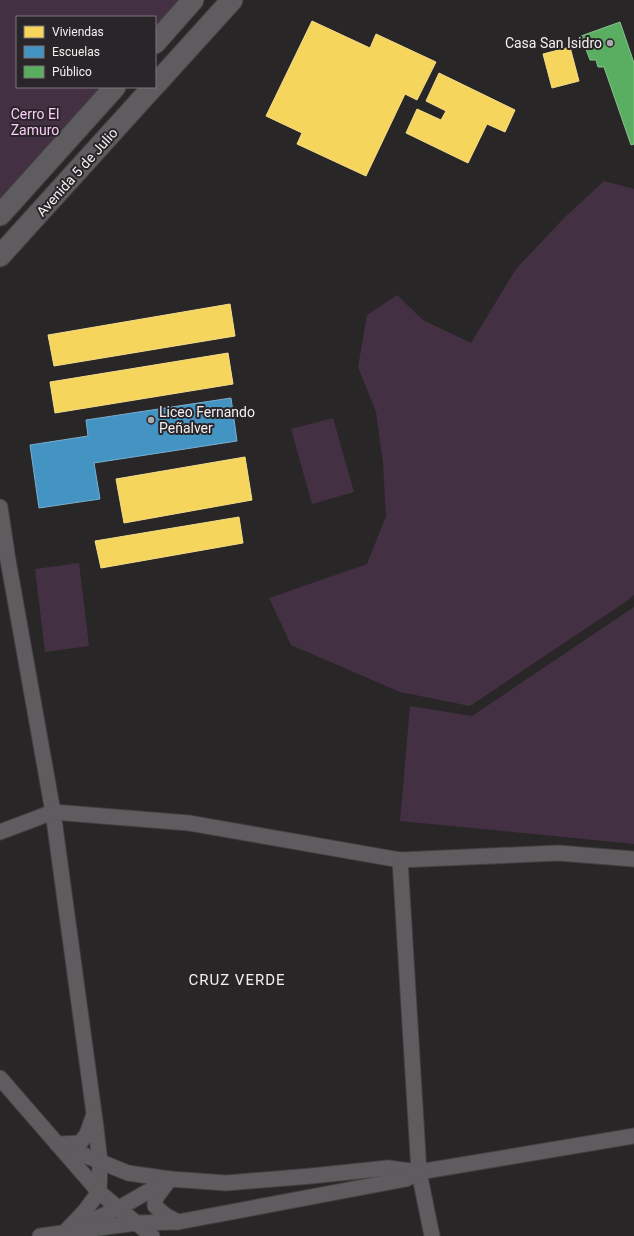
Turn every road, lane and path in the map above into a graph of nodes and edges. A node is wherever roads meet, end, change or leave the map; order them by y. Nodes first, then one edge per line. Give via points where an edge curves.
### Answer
1 (232, 0) edge
2 (192, 1) edge
3 (156, 42) edge
4 (156, 84) edge
5 (114, 88) edge
6 (152, 88) edge
7 (0, 215) edge
8 (0, 256) edge
9 (0, 507) edge
10 (53, 812) junction
11 (0, 832) edge
12 (634, 859) edge
13 (400, 860) junction
14 (0, 1078) edge
15 (94, 1114) junction
16 (634, 1136) edge
17 (57, 1144) junction
18 (100, 1162) junction
19 (418, 1172) junction
20 (170, 1179) junction
21 (99, 1192) junction
22 (119, 1208) junction
23 (178, 1222) junction
24 (136, 1223) junction
25 (63, 1234) junction
26 (40, 1236) edge
27 (152, 1236) edge
28 (432, 1236) edge

1 - 4 street, Avenida 5 de Julio
2 - 3 street
5 - 7 street, Avenida 5 de Julio
6 - 8 street, Avenida 5 de Julio
9 - 10 street
10 - 11 street
10 - 13 street via 189,823
10 - 15 street
12 - 13 street via 558,853
13 - 19 street
14 - 17 street
15 - 17 street via 87,1134 80,1143
15 - 18 street
16 - 19 street
17 - 18 street
17 - 21 street
18 - 20 street via 128,1173
18 - 21 street
19 - 20 street via 388,1168 226,1183
19 - 23 street via 406,1179
19 - 28 street
20 - 22 street
20 - 23 street via 155,1199 154,1206
21 - 22 street
21 - 25 street
22 - 24 street
22 - 25 street
23 - 24 street
24 - 25 street
24 - 27 street
25 - 26 street

